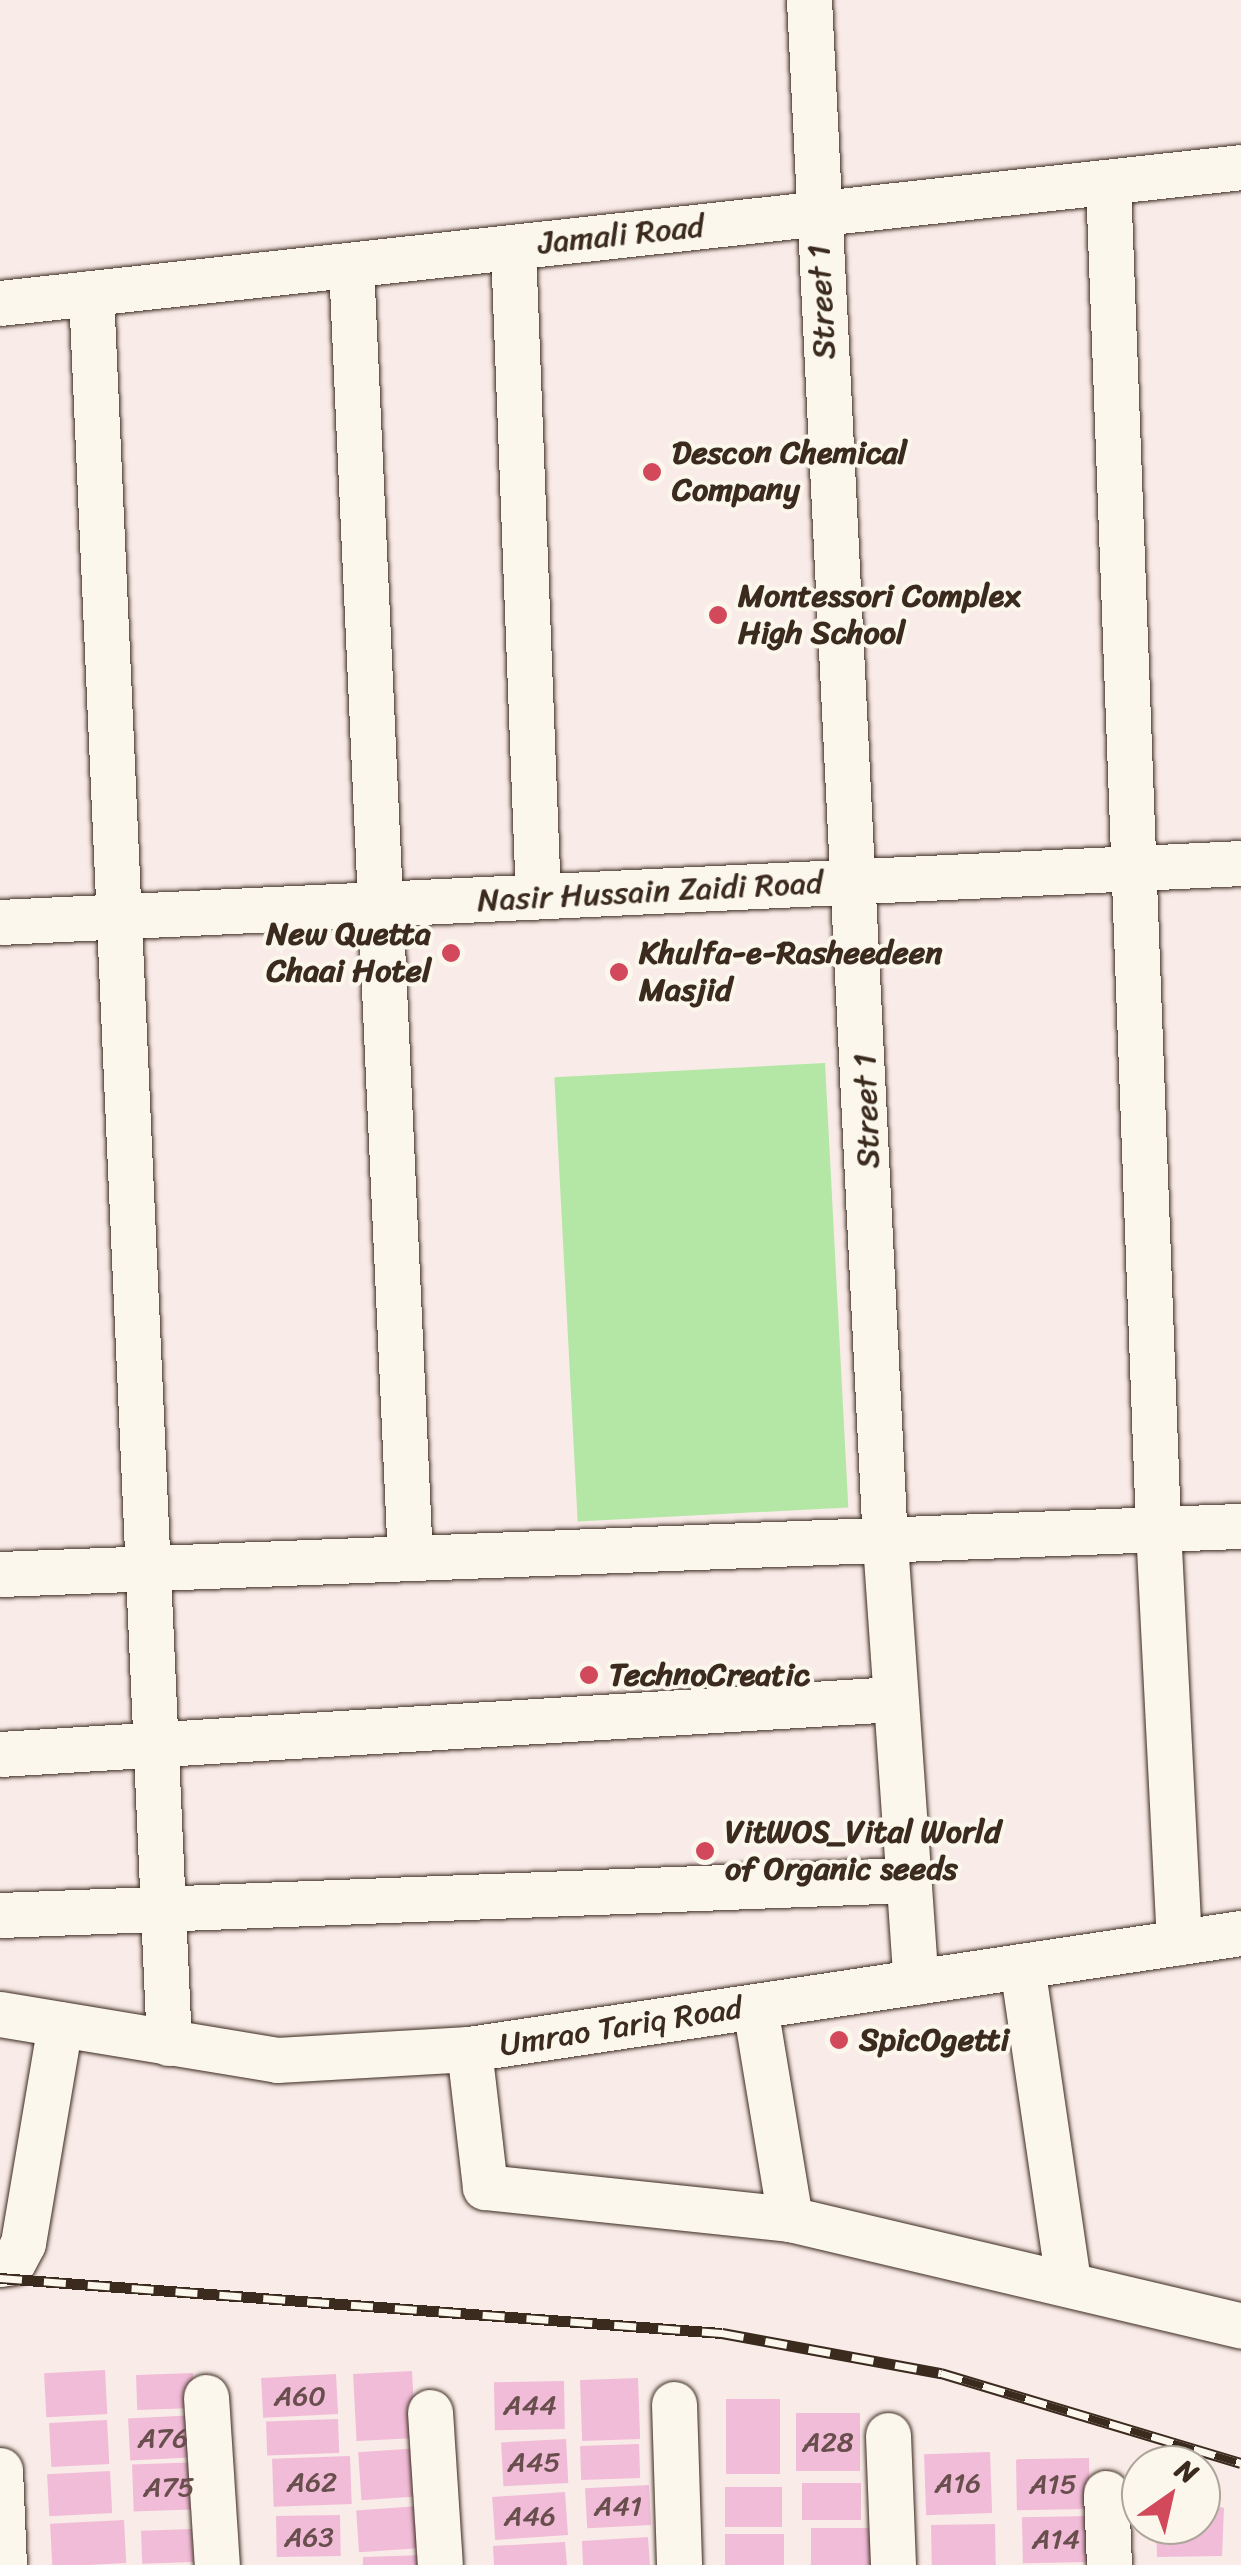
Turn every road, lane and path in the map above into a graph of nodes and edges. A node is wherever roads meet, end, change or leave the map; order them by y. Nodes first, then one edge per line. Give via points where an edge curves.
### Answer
1 (809, 0) edge
2 (1241, 167) edge
3 (1108, 182) junction
4 (817, 214) junction
5 (513, 247) junction
6 (351, 265) junction
7 (92, 293) junction
8 (0, 303) edge
9 (1241, 863) edge
10 (1133, 868) junction
11 (857, 882) junction
12 (538, 897) junction
13 (384, 904) junction
14 (119, 916) junction
15 (0, 922) edge
16 (1241, 1526) edge
17 (1158, 1528) junction
18 (885, 1542) junction
19 (410, 1558) junction
20 (148, 1566) junction
21 (0, 1574) edge
22 (895, 1699) junction
23 (156, 1745) junction
24 (0, 1754) edge
25 (907, 1880) junction
26 (163, 1908) junction
27 (0, 1915) edge
28 (1241, 1933) edge
29 (1179, 1942) junction
30 (1022, 1966) junction
31 (916, 1982) junction
32 (755, 2006) junction
33 (0, 2014) edge
34 (60, 2024) junction
35 (169, 2044) junction
36 (469, 2050) junction
37 (790, 2219) junction
38 (0, 2264) edge
39 (1068, 2283) junction
40 (1241, 2326) edge
41 (206, 2397) dead end
42 (674, 2404) dead end
43 (430, 2412) dead end
44 (888, 2435) dead end
45 (0, 2470) edge
46 (1106, 2494) dead end
47 (4, 2565) edge
48 (217, 2565) edge
49 (440, 2565) edge
50 (679, 2565) edge
51 (893, 2565) edge
52 (1109, 2565) edge

1 - 4 street, Street 1
2 - 3 street, Jamali Road
3 - 4 street, Jamali Road
3 - 10 street
4 - 5 street, Jamali Road
4 - 11 street, Street 1
5 - 6 street, Jamali Road
5 - 12 street
6 - 7 street, Jamali Road
6 - 13 street
7 - 8 street, Jamali Road
7 - 14 street
9 - 10 street, Nasir Hussain Zaidi Road
10 - 11 street, Nasir Hussain Zaidi Road
10 - 17 street
11 - 12 street, Nasir Hussain Zaidi Road
11 - 18 street, Street 1
12 - 13 street, Nasir Hussain Zaidi Road
13 - 14 street, Nasir Hussain Zaidi Road
13 - 19 street
14 - 15 street, Nasir Hussain Zaidi Road
14 - 20 street
16 - 17 street
17 - 18 street
17 - 29 street
18 - 19 street
18 - 22 street, Street 1
19 - 20 street
20 - 21 street
20 - 23 street
22 - 23 street
22 - 25 street, Street 1
23 - 24 street
23 - 26 street
25 - 26 street
25 - 31 street, Street 1
26 - 27 street
26 - 35 street
28 - 29 street, Umrao Tariq Road
29 - 30 street, Umrao Tariq Road
30 - 31 street, Umrao Tariq Road
30 - 39 street
31 - 32 street, Umrao Tariq Road
32 - 36 street, Umrao Tariq Road
32 - 37 street
33 - 34 street, Umrao Tariq Road
34 - 35 street, Umrao Tariq Road
34 - 38 street via 23,2243 14,2262
35 - 36 street, Umrao Tariq Road via 277,2060
36 - 37 street via 485,2186
37 - 39 street
39 - 40 street
41 - 48 street
42 - 50 street
43 - 49 street
44 - 51 street
45 - 47 street
46 - 52 street

